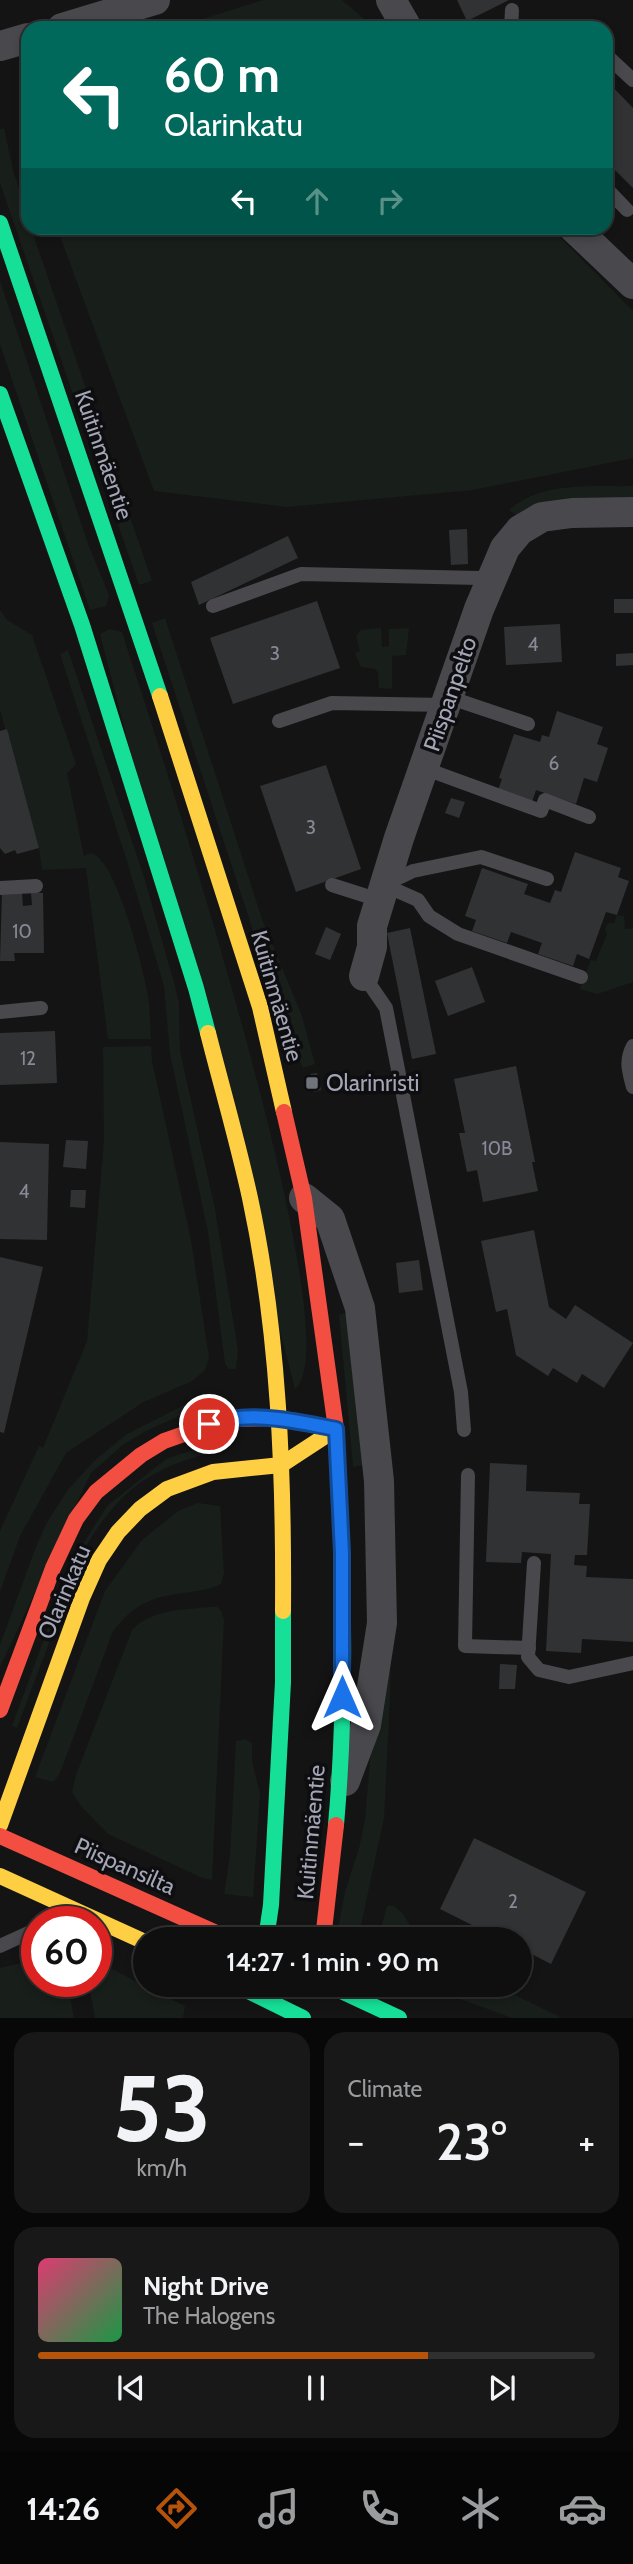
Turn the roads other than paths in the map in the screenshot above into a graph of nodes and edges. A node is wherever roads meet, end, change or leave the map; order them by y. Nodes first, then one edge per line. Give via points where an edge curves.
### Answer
1 (155, 0) edge
2 (391, 0) edge
3 (512, 10) dead end
4 (85, 21) edge
5 (403, 21) edge
6 (511, 21) edge
7 (21, 40) edge
8 (0, 46) edge
9 (613, 61) edge
10 (633, 80) edge
11 (613, 195) edge
12 (627, 209) dead end
13 (0, 223) edge
14 (581, 235) edge
15 (633, 284) edge
16 (0, 394) edge
17 (633, 512) edge
18 (491, 580) junction
19 (213, 606) dead end
20 (447, 701) junction
21 (279, 721) dead end
22 (528, 724) dead end
23 (423, 768) junction
24 (589, 817) dead end
25 (547, 879) dead end
26 (36, 886) dead end
27 (332, 886) dead end
28 (0, 888) edge
29 (382, 892) junction
30 (364, 976) joint
31 (581, 977) dead end
32 (41, 1008) dead end
33 (0, 1012) edge
34 (633, 1046) edge
35 (633, 1087) edge
36 (304, 1198) junction
37 (280, 1418) junction
38 (336, 1429) junction
39 (464, 1430) dead end
40 (281, 1465) junction
41 (468, 1475) dead end
42 (534, 1563) dead end
43 (529, 1648) junction
44 (633, 1664) edge
45 (0, 1710) edge
46 (338, 1798) junction
47 (0, 1825) edge
48 (0, 1836) edge
49 (0, 1876) edge
50 (204, 1927) edge
51 (268, 1927) edge
52 (325, 1927) edge
53 (21, 1936) edge
54 (133, 1937) edge
55 (0, 1946) edge
56 (257, 1997) edge
57 (281, 1997) edge
58 (354, 1997) edge
59 (310, 2005) edge
60 (256, 2007) dead end
61 (399, 2018) edge

1 - 4 street
2 - 5 street
3 - 6 lane
7 - 8 street
9 - 10 lane
11 - 12 lane
13 - 36 main road, Kuitinmäentie via 260,1007
14 - 15 street
16 - 37 main road, Kuitinmäentie via 82,625 229,1108 262,1264
17 - 18 street, Piispanpelto via 542,517 520,530 505,548
18 - 19 lane via 301,574
18 - 20 street, Piispanpelto
20 - 21 lane via 332,703
20 - 22 lane
20 - 23 street, Piispanpelto
23 - 24 lane via 541,811 545,800
23 - 29 street, Piispanpelto
25 - 29 lane via 481,857 413,871
26 - 28 lane
27 - 29 lane
29 - 30 street, Piispanpelto
29 - 31 lane via 418,900 429,916 458,934
30 - 39 lane via 386,1008 461,1392
32 - 33 lane
34 - 35 lane via 628,1069
36 - 38 main road, Kuitinmäentie
36 - 46 street via 330,1219 360,1308 379,1482 382,1623 366,1724
37 - 38 main road, Olarinkatu
37 - 40 main road, Kuitinmäentie
37 - 45 main road, Olarinkatu via 226,1419 164,1441 96,1492 76,1519 53,1568
38 - 40 main road, Olarinkatu
38 - 46 main road, Kuitinmäentie via 342,1580
40 - 47 main road, Olarinkatu via 213,1472 167,1489 118,1532 82,1598
40 - 51 main road, Kuitinmäentie via 283,1682
41 - 43 lane via 465,1646
42 - 43 lane
43 - 44 lane via 528,1657 539,1670 569,1677
46 - 52 main road, Kuitinmäentie
48 - 50 main road, Piispansilta
49 - 54 main road via 62,1910
53 - 55 lane
56 - 60 main road
57 - 59 main road, bridge
58 - 61 main road

